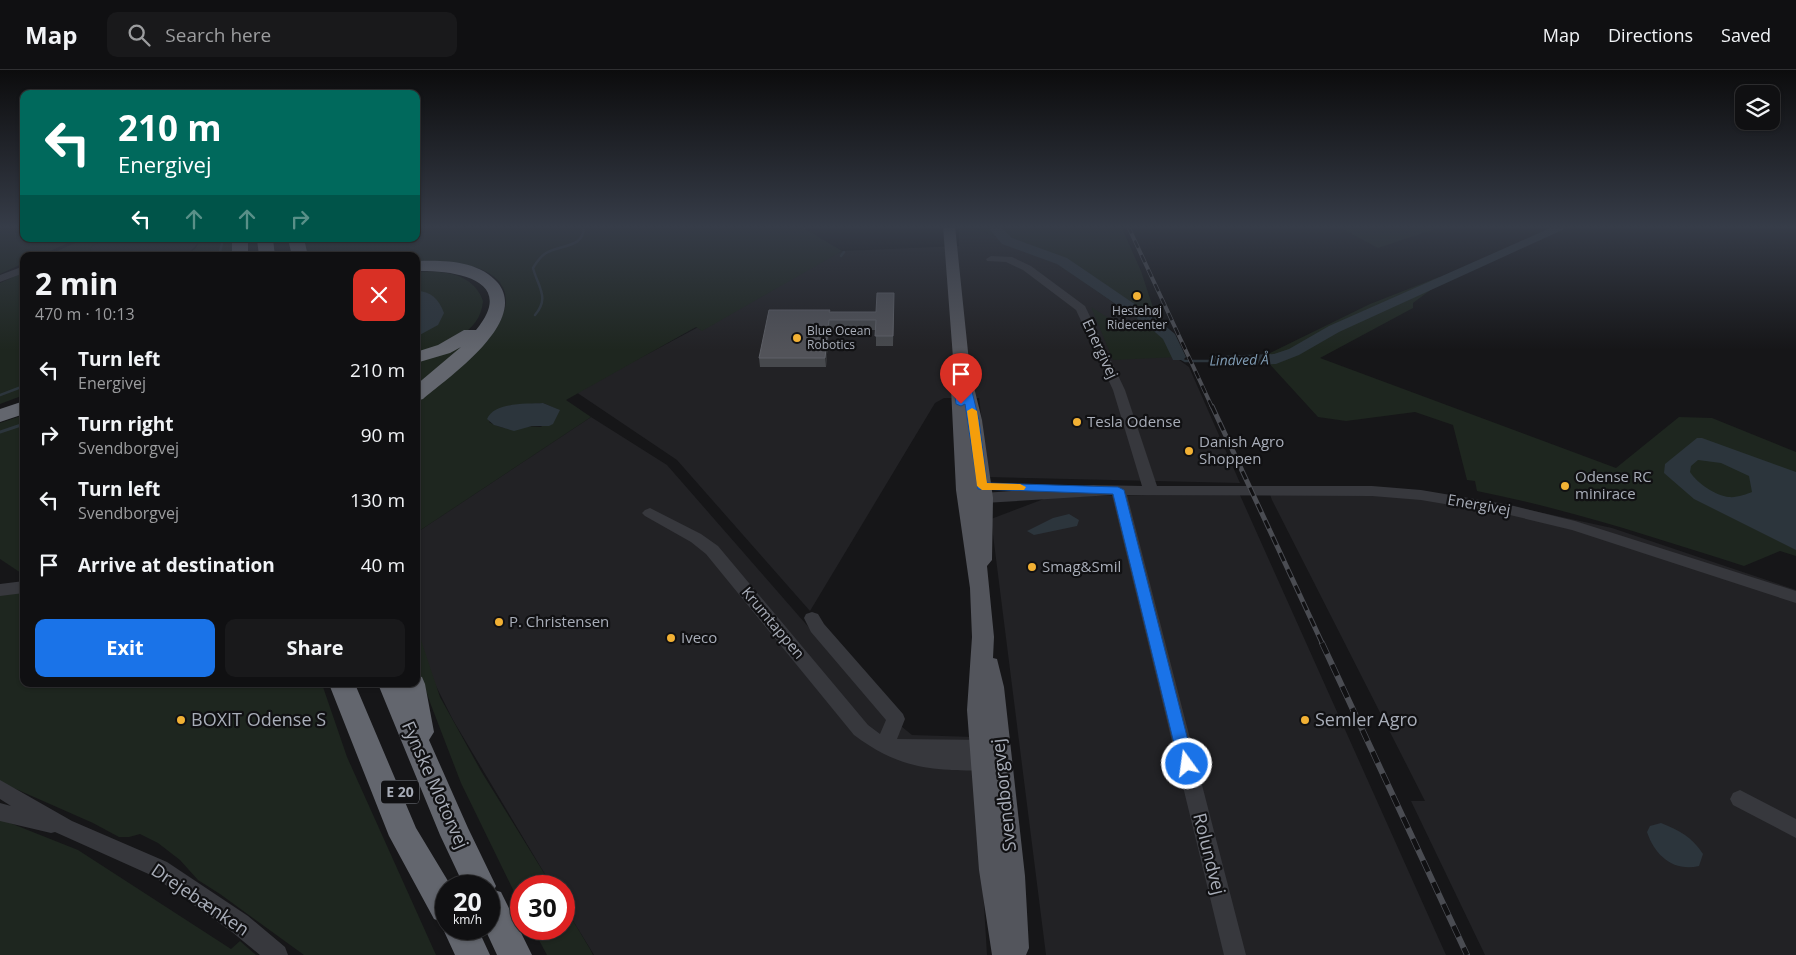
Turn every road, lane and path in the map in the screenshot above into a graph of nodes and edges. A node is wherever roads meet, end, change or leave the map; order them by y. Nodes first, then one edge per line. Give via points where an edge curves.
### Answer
1 (453, 267) edge
2 (953, 267) edge
3 (1025, 267) edge
4 (20, 271) edge
5 (420, 271) edge
6 (0, 280) edge
7 (420, 357) edge
8 (962, 371) junction
9 (420, 391) edge
10 (20, 402) edge
11 (0, 410) edge
12 (20, 410) edge
13 (0, 417) edge
14 (976, 490) junction
15 (1118, 490) junction
16 (1150, 490) junction
17 (650, 513) dead end
18 (20, 588) edge
19 (0, 590) edge
20 (1796, 596) edge
21 (812, 618) dead end
22 (343, 687) edge
23 (359, 687) edge
24 (392, 687) edge
25 (412, 687) edge
26 (884, 747) junction
27 (991, 755) junction
28 (425, 765) junction
29 (0, 789) edge
30 (1740, 800) dead end
31 (0, 812) edge
32 (64, 827) junction
33 (1796, 829) edge
34 (436, 875) edge
35 (475, 875) edge
36 (435, 889) edge
37 (500, 925) edge
38 (278, 955) edge
39 (515, 955) edge
40 (1006, 955) edge
41 (1015, 955) edge
42 (1235, 955) edge

1 - 9 highway via 479,274 497,290 500,301 497,314 482,335
2 - 8 main road, Svendborgvej
3 - 16 street, Energivej via 1081,308 1119,390
4 - 6 street
5 - 7 highway via 443,270 468,276 487,293 490,304 486,316 463,340
8 - 14 main road, Svendborgvej via 974,420
8 - 14 main road, Svendborgvej via 959,388
10 - 11 street
12 - 13 highway
14 - 15 street, Energivej
14 - 27 main road, Svendborgvej via 985,525 980,588 983,637 979,710
15 - 16 street, Energivej
15 - 42 street, Rolundvej
16 - 20 street, Energivej via 1372,491 1464,501 1575,526
17 - 26 street, Krumtappen via 712,550 861,730
18 - 19 street
21 - 26 street, Krumtappen via 817,628 896,719
22 - 36 highway via 404,836
23 - 34 highway, Fynske Motorvej / E 20
24 - 28 highway, Fynske Motorvej / E 20
25 - 28 highway
26 - 27 street, Krumtappen via 907,758
27 - 40 main road, Svendborgvej via 992,870
27 - 41 main road, Svendborgvej via 1012,876
28 - 35 highway, Fynske Motorvej / E 20
29 - 32 street, Drejebænken
30 - 33 street
31 - 32 street, Drejebænken
32 - 38 street, Drejebænken via 160,870 240,924
37 - 39 highway

